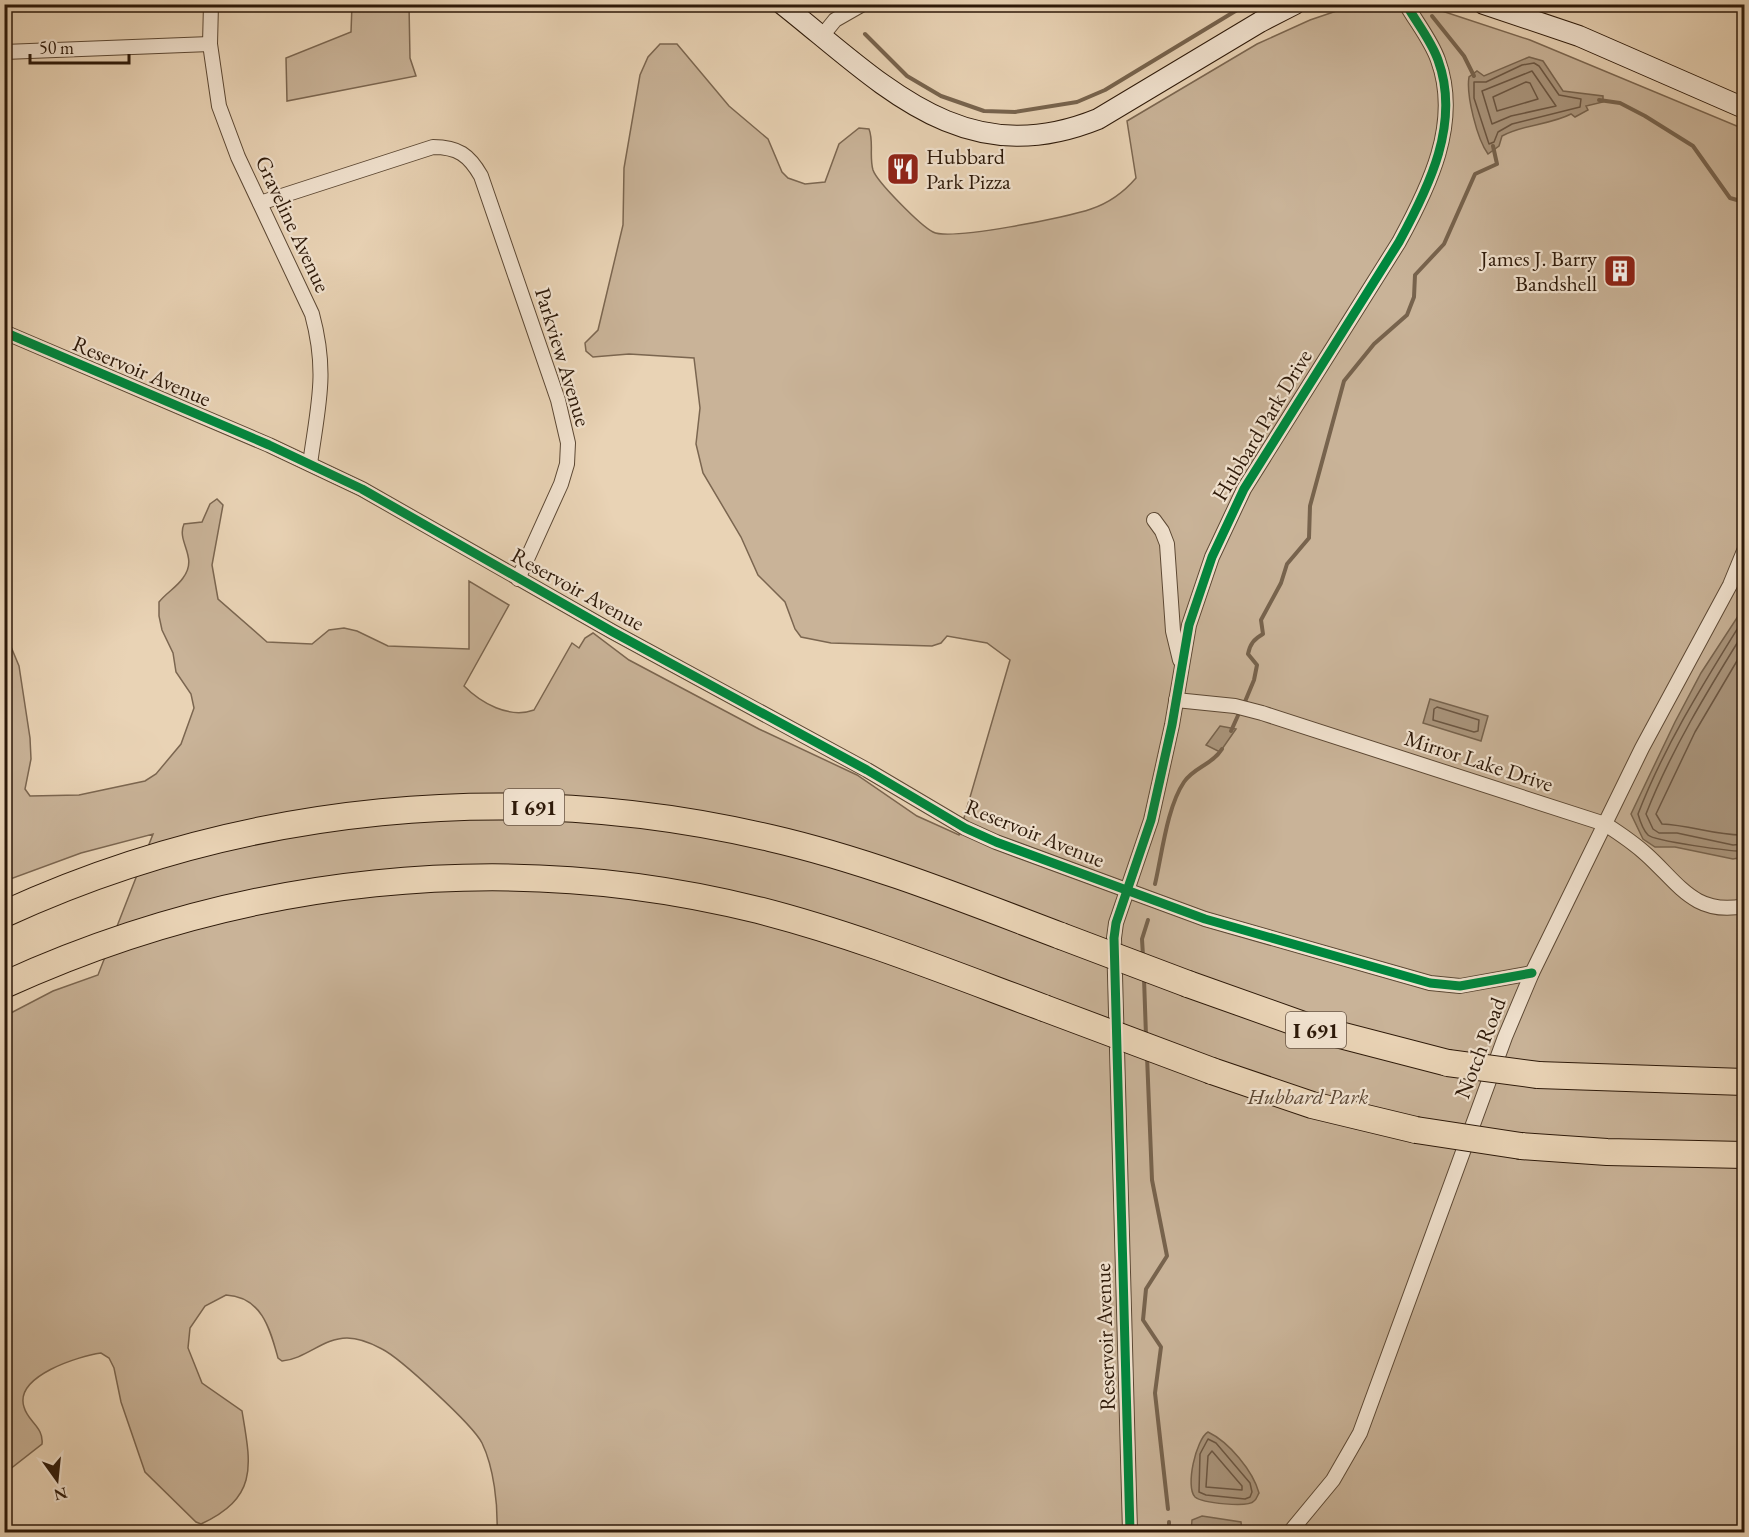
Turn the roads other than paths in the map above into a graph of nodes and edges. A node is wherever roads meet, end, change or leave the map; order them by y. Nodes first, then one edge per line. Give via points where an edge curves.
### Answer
1 (211, 4) edge
2 (782, 4) edge
3 (863, 4) edge
4 (1295, 4) edge
5 (1406, 4) edge
6 (1484, 4) edge
7 (822, 36) junction
8 (210, 44) junction
9 (4, 52) edge
10 (1744, 108) edge
11 (260, 203) junction
12 (4, 332) edge
13 (310, 464) junction
14 (1154, 520) dead end
15 (1744, 551) edge
16 (518, 579) junction
17 (1181, 667) junction
18 (1176, 700) junction
19 (1605, 824) junction
20 (1126, 890) junction
21 (1744, 906) edge
22 (4, 914) edge
23 (1532, 973) junction
24 (4, 985) edge
25 (1744, 1083) edge
26 (1744, 1155) edge
27 (1130, 1533) edge
28 (1290, 1533) edge

1 - 8 street, Graveline Avenue
2 - 7 main road
3 - 7 street via 835,20
4 - 7 main road via 1098,118 1072,129 1035,136 993,135 940,120 895,92
5 - 17 street, Hubbard Park Drive via 1437,57 1444,79 1446,108 1438,155 1419,205 1399,242 1268,447 1226,523 1199,592
6 - 10 main road via 1579,36
8 - 9 street
8 - 11 street, Graveline Avenue via 219,106
11 - 13 street, Graveline Avenue via 312,314 318,338 321,386
11 - 16 street, Parkview Avenue via 433,147 449,147 473,162 558,400 568,444 561,484
12 - 13 street, Reservoir Avenue
13 - 16 street, Reservoir Avenue via 400,509
14 - 17 street via 1167,544 1173,631
15 - 19 street, Notch Road
16 - 20 street, Reservoir Avenue via 965,828
17 - 18 street, Hubbard Park Drive
18 - 19 street, Mirror Lake Drive via 1262,713
18 - 20 street, Hubbard Park Drive via 1144,845
19 - 21 street, Mirror Lake Drive via 1647,855 1698,902 1715,908
19 - 23 street, Notch Road
20 - 23 street, Reservoir Avenue via 1275,940 1430,983 1460,986
20 - 27 street, Reservoir Avenue via 1114,938
22 - 25 highway, I 691, bridge via 132,864 255,830 331,818 408,809 538,807 664,818 773,838 876,868 1319,1030 1448,1063 1538,1075
23 - 28 street, Notch Road via 1360,1433 1333,1480
24 - 26 highway, bridge via 114,940 259,899 379,882 516,878 634,887 758,910 870,943 1312,1105 1416,1130 1521,1146

